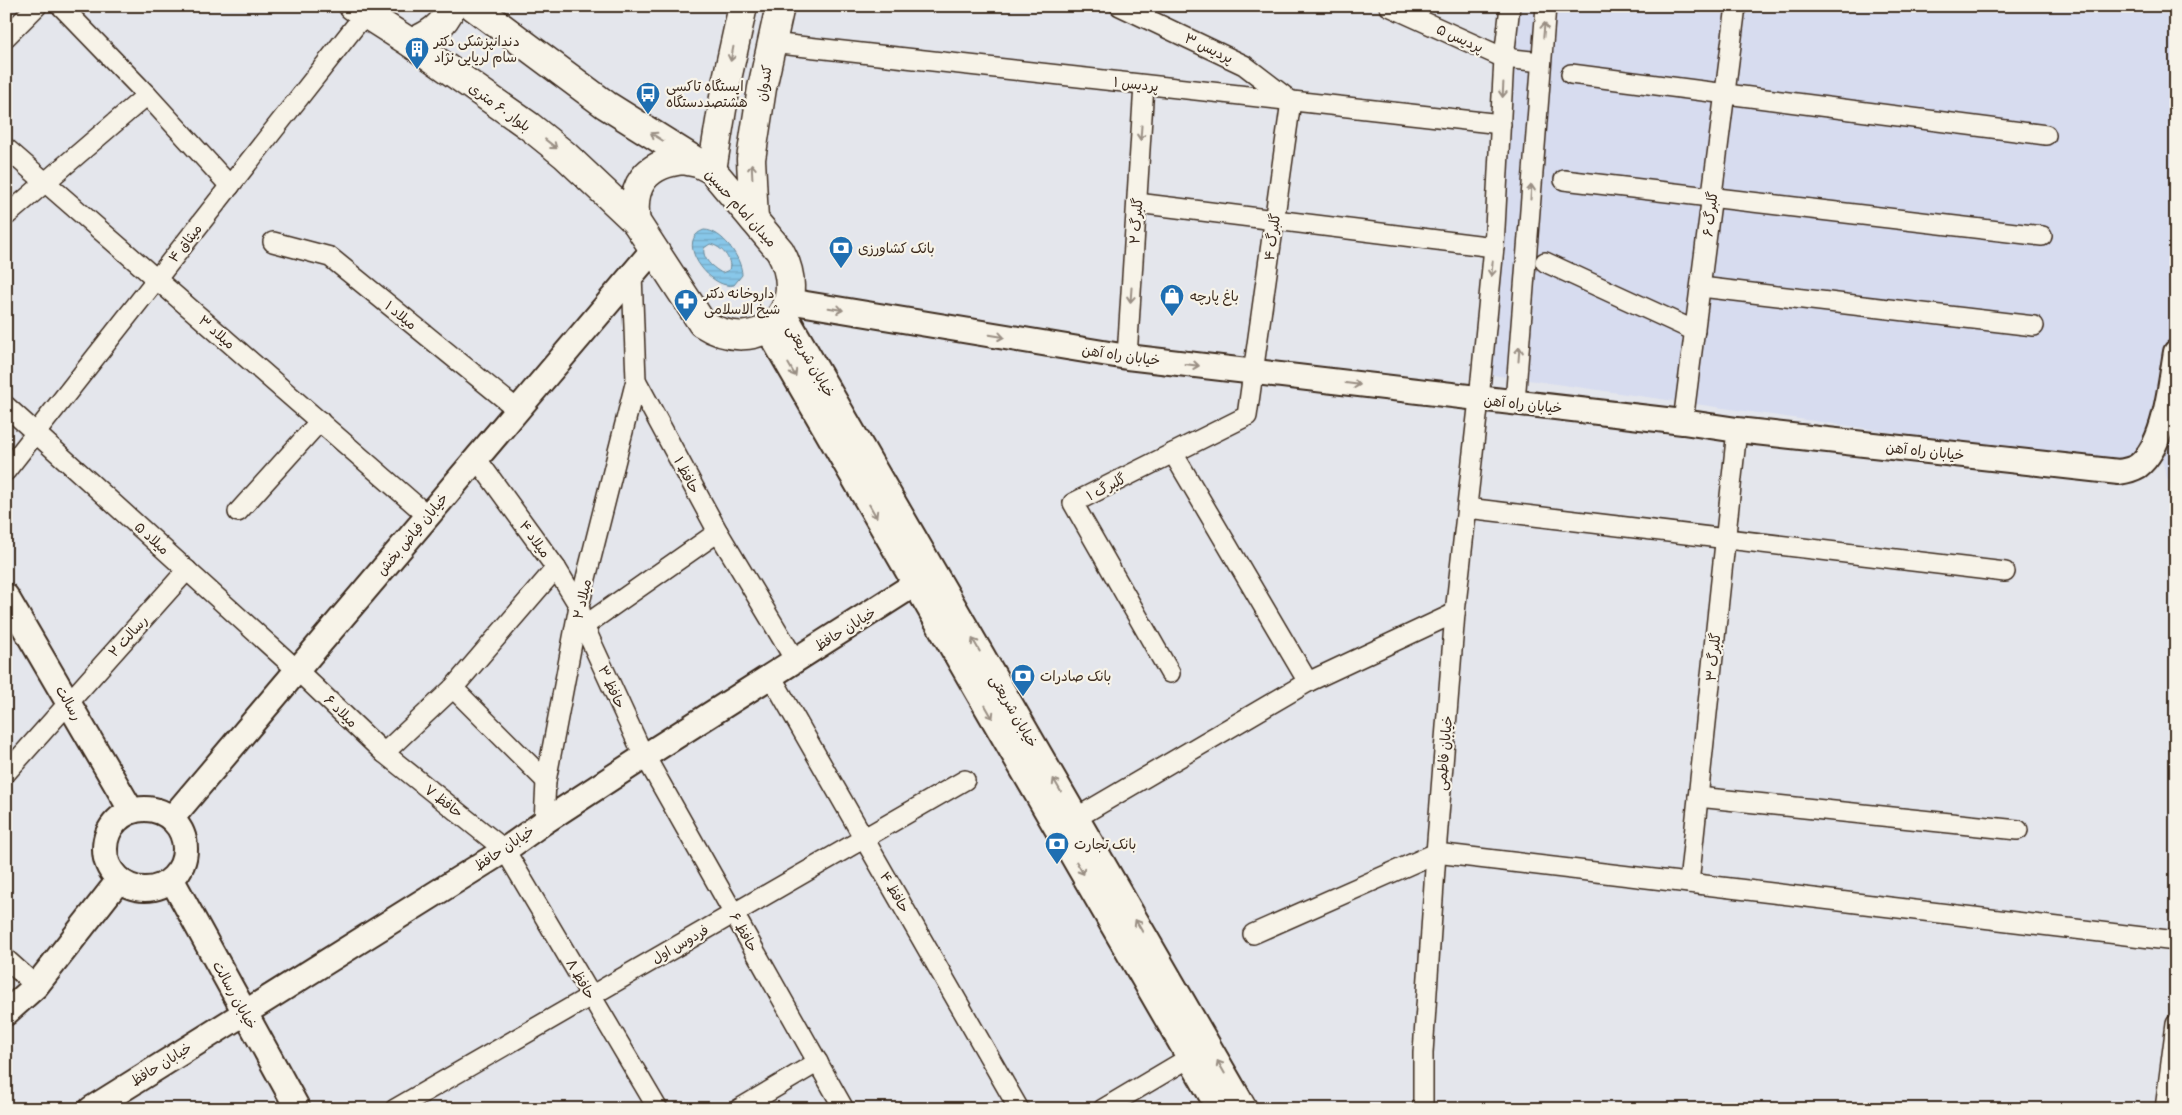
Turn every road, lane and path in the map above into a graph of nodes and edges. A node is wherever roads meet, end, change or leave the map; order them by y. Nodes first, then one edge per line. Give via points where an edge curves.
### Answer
1 (37, 6) edge
2 (61, 6) edge
3 (452, 6) edge
4 (473, 6) edge
5 (743, 6) edge
6 (780, 6) edge
7 (1120, 6) edge
8 (1389, 6) edge
9 (1510, 6) edge
10 (1546, 6) edge
11 (1736, 6) edge
12 (358, 11) edge
13 (6, 38) edge
14 (411, 43) junction
15 (771, 43) junction
16 (1504, 58) junction
17 (1541, 62) junction
18 (1571, 74) dead end
19 (1144, 85) junction
20 (1725, 94) junction
21 (147, 95) junction
22 (1291, 101) junction
23 (1501, 124) junction
24 (2046, 135) dead end
25 (6, 148) edge
26 (705, 167) junction
27 (1564, 180) dead end
28 (46, 182) junction
29 (230, 186) junction
30 (1712, 197) junction
31 (1137, 203) junction
32 (6, 216) edge
33 (1274, 219) junction
34 (754, 220) junction
35 (636, 222) junction
36 (2042, 236) dead end
37 (273, 242) dead end
38 (1494, 247) junction
39 (653, 250) junction
40 (1545, 262) dead end
41 (632, 274) junction
42 (157, 279) junction
43 (1700, 287) junction
44 (780, 314) junction
45 (2034, 326) dead end
46 (1695, 331) junction
47 (2176, 352) edge
48 (1127, 357) junction
49 (1253, 372) junction
50 (636, 380) junction
51 (1480, 399) junction
52 (1515, 402) junction
53 (6, 406) edge
54 (518, 410) junction
55 (320, 421) junction
56 (1683, 422) junction
57 (1737, 430) junction
58 (36, 433) junction
59 (1173, 453) junction
60 (476, 458) junction
61 (6, 471) edge
62 (1467, 508) junction
63 (238, 512) dead end
64 (428, 516) junction
65 (718, 532) junction
66 (1725, 540) junction
67 (556, 568) junction
68 (187, 570) junction
69 (2005, 572) dead end
70 (915, 584) junction
71 (8, 606) edge
72 (579, 606) junction
73 (1455, 612) junction
74 (584, 626) junction
75 (795, 660) junction
76 (298, 670) junction
77 (1170, 673) dead end
78 (771, 676) junction
79 (1308, 682) junction
80 (453, 688) junction
81 (68, 703) junction
82 (643, 752) junction
83 (384, 753) junction
84 (6, 773) edge
85 (965, 780) dead end
86 (546, 781) junction
87 (1698, 797) junction
88 (131, 810) junction
89 (172, 818) junction
90 (1076, 818) junction
91 (544, 822) junction
92 (2018, 830) dead end
93 (864, 838) junction
94 (505, 850) junction
95 (1436, 853) junction
96 (119, 880) junction
97 (172, 880) junction
98 (1689, 883) junction
99 (734, 913) junction
100 (1253, 934) dead end
101 (2176, 941) edge
102 (6, 959) edge
103 (36, 986) junction
104 (591, 996) junction
105 (244, 1011) junction
106 (6, 1012) edge
107 (2176, 1024) edge
108 (1189, 1058) junction
109 (818, 1062) junction
110 (98, 1107) edge
111 (298, 1109) edge
112 (395, 1109) edge
113 (658, 1109) edge
114 (739, 1109) edge
115 (844, 1109) edge
116 (1019, 1109) edge
117 (1102, 1109) edge
118 (1219, 1109) edge
119 (1245, 1109) edge
120 (1423, 1109) edge
121 (2164, 1109) edge

1 - 13 street
2 - 21 street
3 - 14 main road via 439,28
26 -> 4 main road via 606,105
5 -> 26 main road
6 - 15 main road, کندوان
7 - 22 street, پردیس ۳ via 1244,65
8 - 16 street, پردیس ۵
9 - 16 street, خیابان فاطمی
17 -> 10 street
11 - 20 street, گلبرگ ۶
12 - 14 main road, بلوار ۶۰ متری
12 - 29 street, میثاق ۴
14 -> 35 main road, بلوار ۶۰ متری via 529,126
15 - 19 street, پردیس ۱
34 -> 15 main road, کندوان via 751,159
16 - 17 street, پردیس ۵
16 -> 23 street, خیابان فاطمی
52 -> 17 street
18 - 20 street
19 - 22 street, پردیس ۱
19 -> 31 street, گلبرگ ۲
20 - 24 street
20 - 30 street, گلبرگ ۶
21 - 28 street
21 - 29 street
22 - 23 street, پردیس ۱
22 - 33 street, گلبرگ ۴
23 - 38 street, خیابان فاطمی
25 - 28 street, میلاد ۳
26 - 34 main road, میدان امام حسین
26 - 35 main road, میدان امام حسین via 683,160 668,161 654,168 636,192
27 - 30 street
28 - 32 street
28 - 42 street, میلاد ۳
29 - 42 street, میثاق ۴
30 - 36 street
30 - 43 street, گلبرگ ۶
31 - 33 street
31 -> 48 street, گلبرگ ۲
33 - 38 street
33 - 49 street, گلبرگ ۴
34 - 44 main road, میدان امام حسین via 788,266 791,284
35 - 39 main road, میدان امام حسین
37 - 54 street, میلاد ۱ via 330,257
38 -> 51 street, خیابان فاطمی
39 - 41 street, خیابان فیاض بخش
39 - 44 main road, میدان امام حسین via 702,323 717,332 734,337 751,335
40 - 46 street
41 - 50 street, حافظ ۱
41 - 54 street, خیابان فیاض بخش
42 - 55 street, میلاد ۳
42 - 58 street, میثاق ۴
43 - 45 street
43 - 46 street, گلبرگ ۶
44 -> 48 street, خیابان راه آهن
44 -> 70 street, خیابان شریعتی
90 -> 44 street, خیابان شریعتی
46 - 56 street, گلبرگ ۶
47 - 57 street, خیابان راه آهن via 2167,406 2154,446 2137,466 2119,472
48 -> 49 street, خیابان راه آهن
49 -> 51 street, خیابان راه آهن
49 - 59 street, گلبرگ ۱ via 1247,416
50 - 65 street, حافظ ۱
50 - 72 street, میلاد ۲
51 - 52 street, خیابان راه آهن
51 - 62 street, خیابان فاطمی
52 - 56 street, خیابان راه آهن
53 - 58 street, میلاد ۵
54 - 60 street, خیابان فیاض بخش
55 - 63 street
55 - 64 street, میلاد ۳
56 - 57 street, خیابان راه آهن
57 - 66 street, گلبرگ ۳
58 - 61 street, میثاق ۴
58 - 68 street, میلاد ۵
59 - 77 street, گلبرگ ۱ via 1073,503
59 - 79 street
60 - 64 street, خیابان فیاض بخش
60 - 67 street, میلاد ۴
62 - 66 street
62 - 73 street, خیابان فاطمی
64 - 76 street, خیابان فیاض بخش
65 - 74 street
65 - 75 street, حافظ ۱
66 - 69 street
66 - 87 street, گلبرگ ۳
67 - 72 street, میلاد ۴
67 - 80 street
68 - 76 street, میلاد ۵
68 - 81 street, رسالت ۲
70 - 75 street, خیابان حافظ
70 -> 108 street, خیابان شریعتی
71 - 81 street, رسالت
72 - 74 street, میلاد ۴
72 - 86 street, میلاد ۲
73 - 79 street
73 - 95 street, خیابان فاطمی
74 - 82 street, حافظ ۳
75 - 78 street, خیابان حافظ
76 - 83 street, میلاد ۶
76 - 89 street, خیابان فیاض بخش
78 - 82 street, خیابان حافظ
78 - 93 street, حافظ ۴
79 - 90 street
80 - 83 street
80 - 86 street
81 - 84 street, رسالت ۲
81 - 88 street, رسالت
82 - 91 street, خیابان حافظ
82 - 99 street, حافظ ۶
83 - 94 street, حافظ ۷
85 - 93 street, فردوس اول
86 - 91 street, میلاد ۲
87 - 92 street
87 - 98 street, گلبرگ ۳
88 - 89 street via 159,810
88 - 96 street via 110,829 105,842 105,856
89 - 97 street via 186,842 186,856
119 -> 90 street, خیابان شریعتی
91 - 94 street, خیابان حافظ
93 - 99 street, فردوس اول
93 - 116 street, حافظ ۴
94 - 104 street, حافظ ۸
94 - 105 street, خیابان حافظ
95 - 98 street
95 - 100 street
95 - 120 street, خیابان فاطمی via 1423,1053
96 - 97 street via 131,888 145,890 159,888
96 - 103 street
97 - 105 street, خیابان رسالت
98 - 101 street
99 - 104 street, فردوس اول
99 - 109 street, حافظ ۶
102 - 103 street
103 - 106 street
104 - 112 street, فردوس اول
104 - 113 street, حافظ ۸
105 - 110 street, خیابان حافظ
105 - 111 street, خیابان رسالت
107 - 121 street
108 - 117 street
108 - 118 street, خیابان شریعتی
109 - 114 street
109 - 115 street, حافظ ۶

